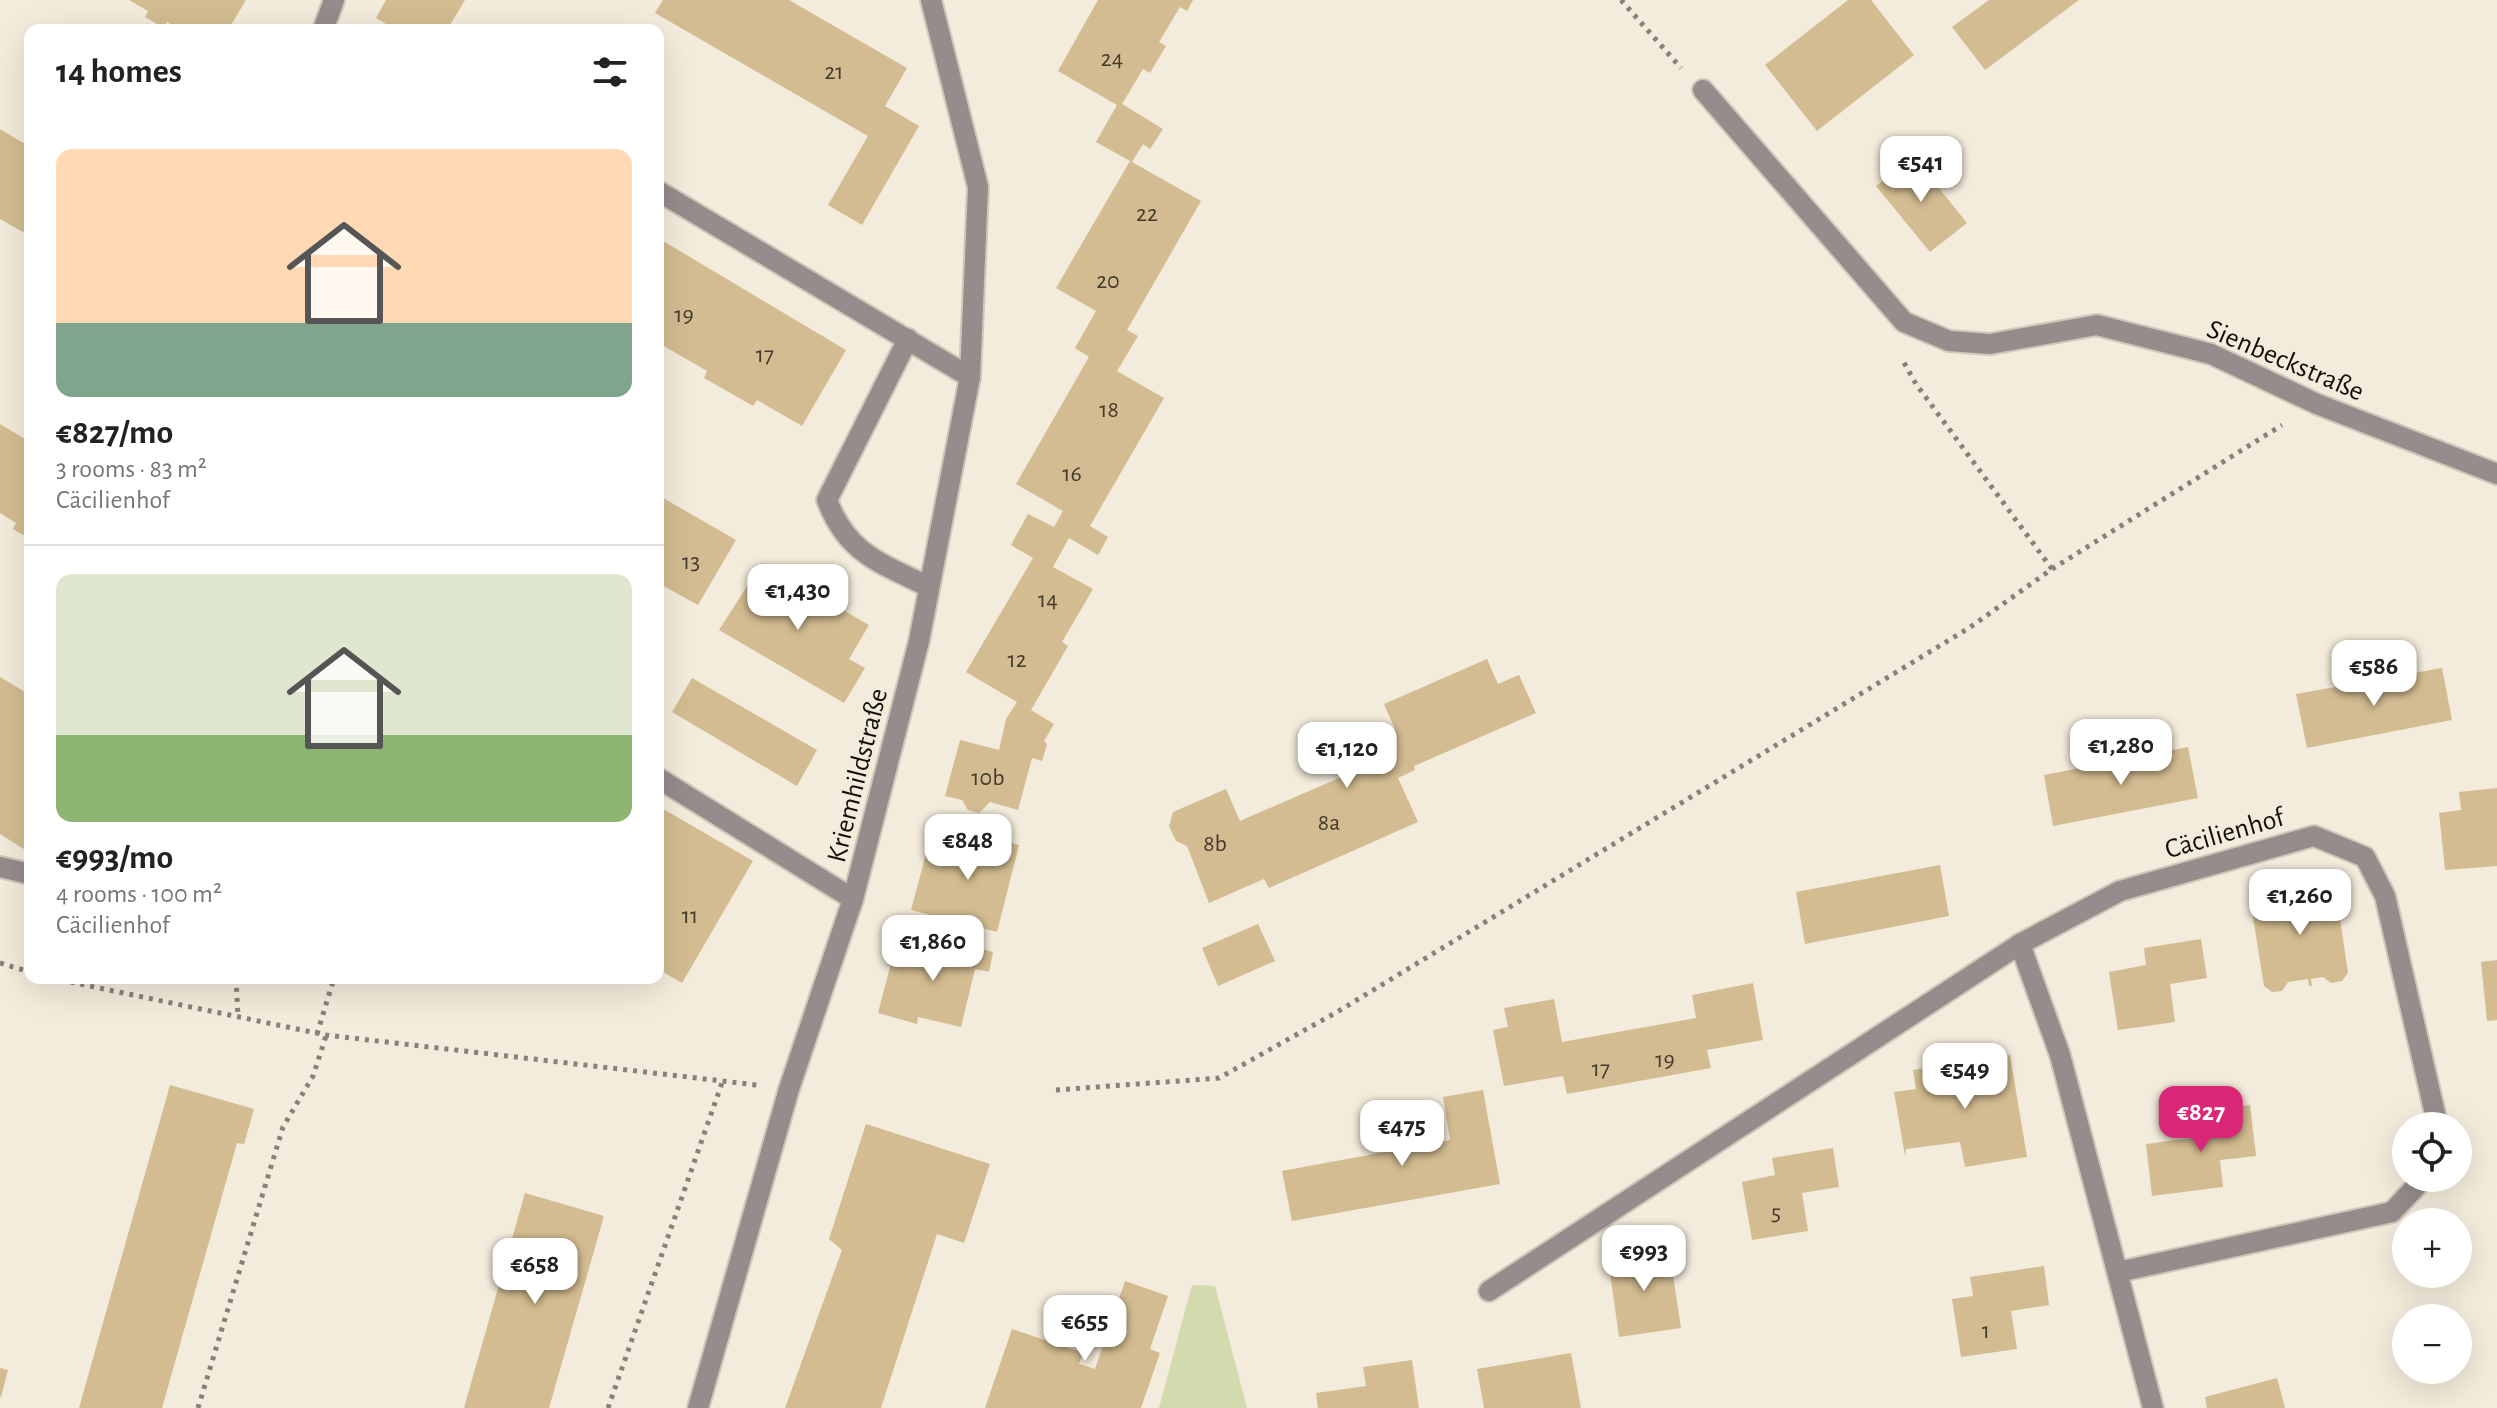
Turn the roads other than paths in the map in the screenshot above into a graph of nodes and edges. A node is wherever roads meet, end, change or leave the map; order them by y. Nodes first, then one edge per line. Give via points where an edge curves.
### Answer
1 (334, 0) edge
2 (931, 0) edge
3 (325, 24) edge
4 (1703, 90) road end
5 (664, 195) edge
6 (908, 339) junction
7 (970, 377) junction
8 (2497, 474) edge
9 (929, 587) junction
10 (664, 782) edge
11 (0, 867) edge
12 (24, 873) edge
13 (853, 899) junction
14 (2020, 944) junction
15 (2435, 1112) edge
16 (2411, 1192) edge
17 (2118, 1272) junction
18 (1489, 1291) dead end
19 (698, 1408) edge
20 (2153, 1408) edge

1 - 3 street
2 - 7 street, Kriemhildstraße via 978,187
4 - 8 street, Sienbeckstraße via 1904,322 1949,341 1990,344 2097,325 2211,354 2317,404
5 - 6 street
6 - 7 street
6 - 9 street via 827,500 838,528 867,556
7 - 9 street, Kriemhildstraße
9 - 13 street, Kriemhildstraße
10 - 13 street
11 - 12 street
13 - 19 street, Kriemhildstraße via 789,1089
14 - 15 street, Cäcilienhof via 2120,891 2314,836 2365,857 2385,896
14 - 17 street via 2060,1055
14 - 18 street, Cäcilienhof
16 - 17 street via 2392,1212
17 - 20 street

